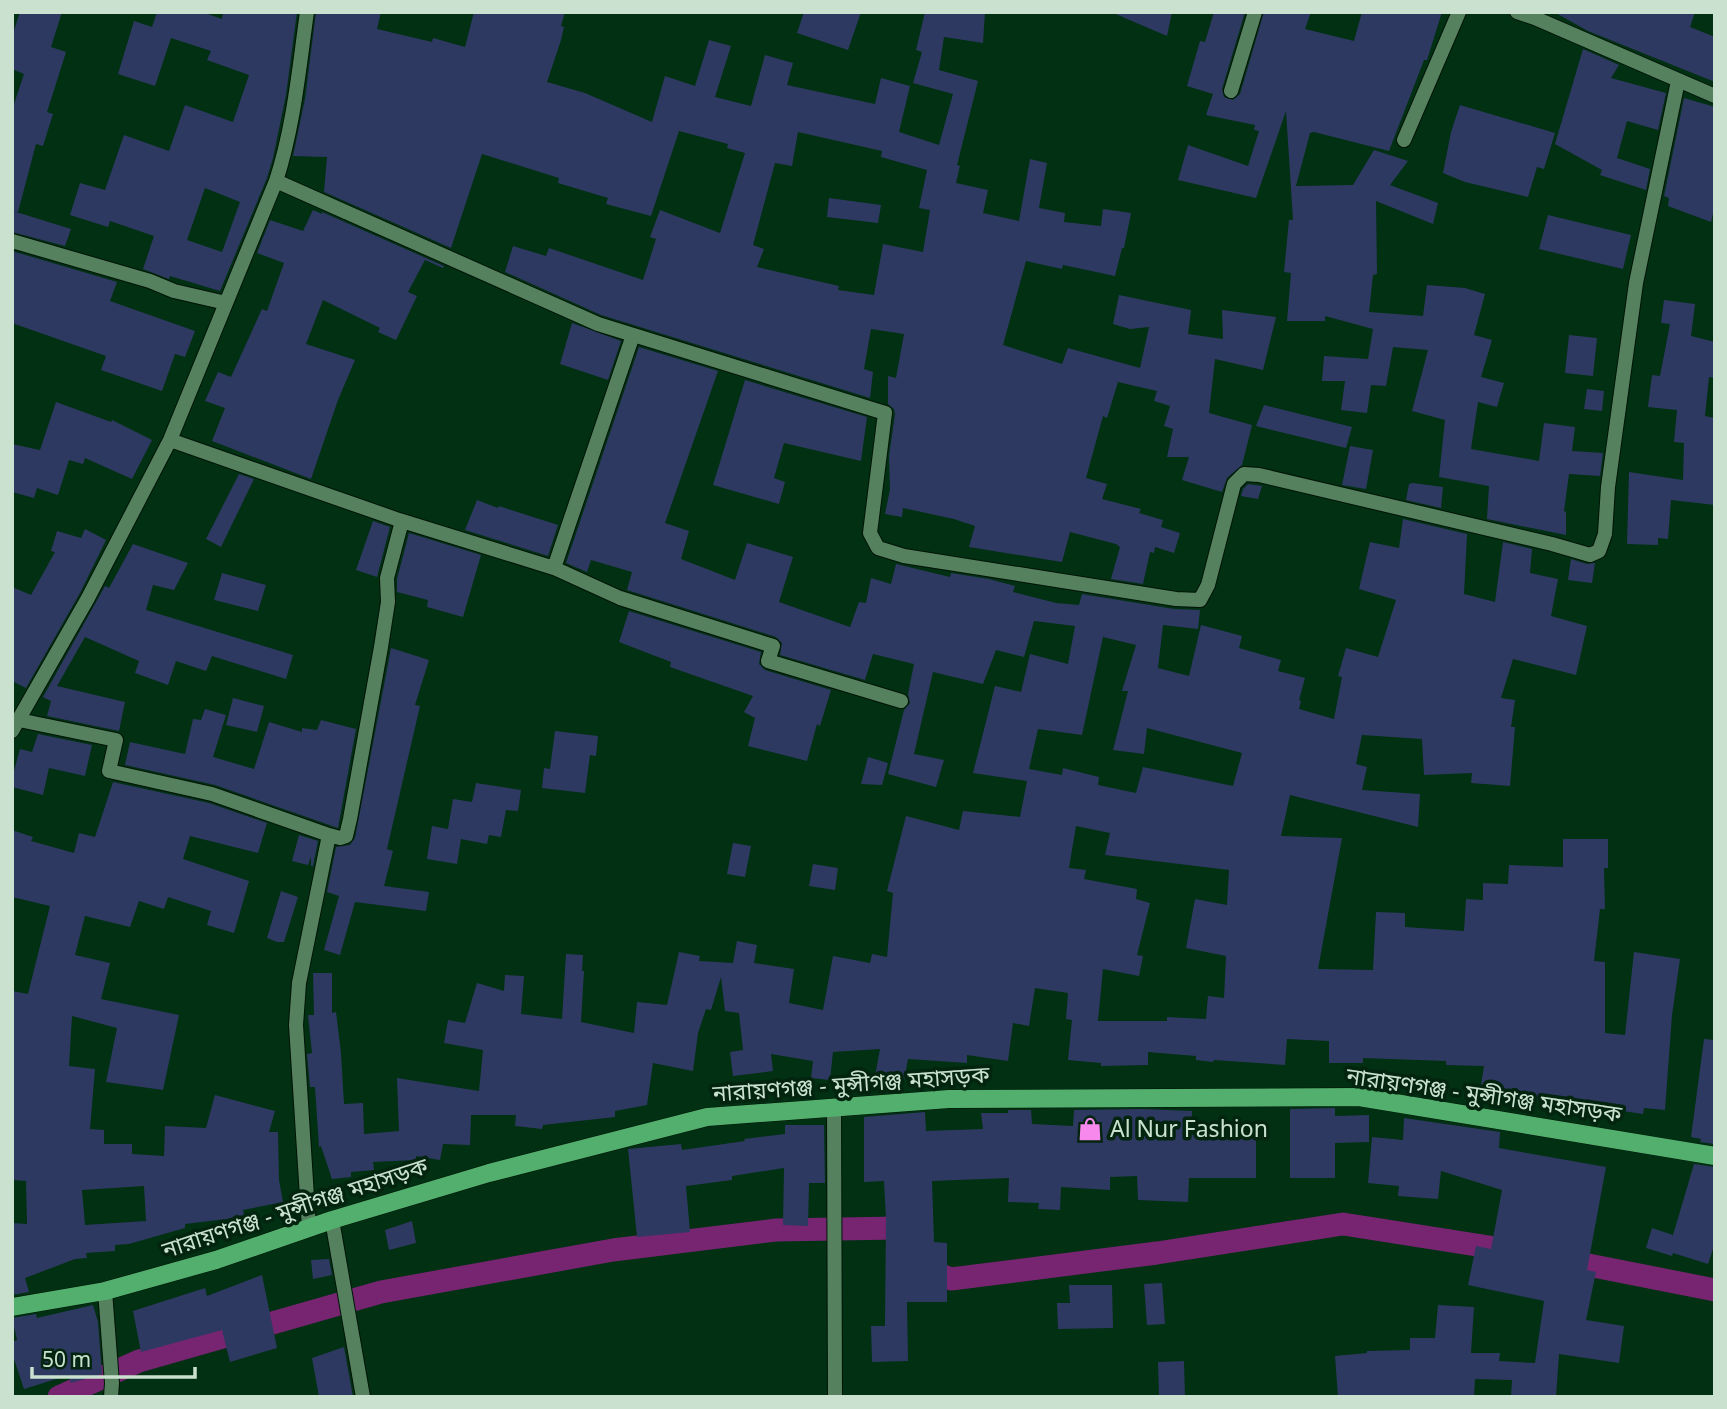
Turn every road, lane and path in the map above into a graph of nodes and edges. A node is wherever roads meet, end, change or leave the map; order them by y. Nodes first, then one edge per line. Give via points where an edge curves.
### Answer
1 (307, 12) edge
2 (1255, 12) edge
3 (1460, 12) edge
4 (1517, 12) edge
5 (1536, 15) edge
6 (1678, 81) junction
7 (1231, 91) dead end
8 (1715, 96) edge
9 (1404, 140) dead end
10 (276, 181) junction
11 (12, 241) edge
12 (226, 303) junction
13 (633, 335) junction
14 (170, 440) junction
15 (402, 521) junction
16 (554, 568) junction
17 (901, 701) dead end
18 (15, 725) edge
19 (330, 835) junction
20 (834, 1107) junction
21 (1715, 1156) edge
22 (332, 1220) junction
23 (309, 1228) junction
24 (105, 1291) junction
25 (12, 1307) edge
26 (112, 1390) edge
27 (363, 1397) edge
28 (835, 1397) edge

1 - 10 street via 290,125
2 - 7 street
3 - 9 street
4 - 5 street
5 - 6 street
6 - 8 street
6 - 13 street via 1636,284 1605,534 1599,551 1590,555 1244,474 1234,484 1200,600 888,553 878,548 870,533 885,413
10 - 12 street
10 - 13 street via 598,324
11 - 12 street
12 - 14 street
13 - 16 street
14 - 15 street
14 - 18 street via 89,598
15 - 16 street
15 - 19 street via 387,578 388,602 350,819 346,836
16 - 17 street via 620,598 773,646 768,661
18 - 19 street via 116,740 109,771 212,793
19 - 23 street via 299,983 296,1025
20 - 21 main road, নারায়ণগঞ্জ - মুন্সীগঞ্জ মহাসড়ক via 948,1099 1359,1097
20 - 22 main road, নারায়ণগঞ্জ - মুন্সীগঞ্জ মহাসড়ক via 707,1117 489,1172
20 - 28 street
22 - 23 main road, নারায়ণগঞ্জ - মুন্সীগঞ্জ মহাসড়ক
22 - 27 street
23 - 24 main road, নারায়ণগঞ্জ - মুন্সীগঞ্জ মহাসড়ক
24 - 25 main road, নারায়ণগঞ্জ - মুন্সীগঞ্জ মহাসড়ক
24 - 26 street

